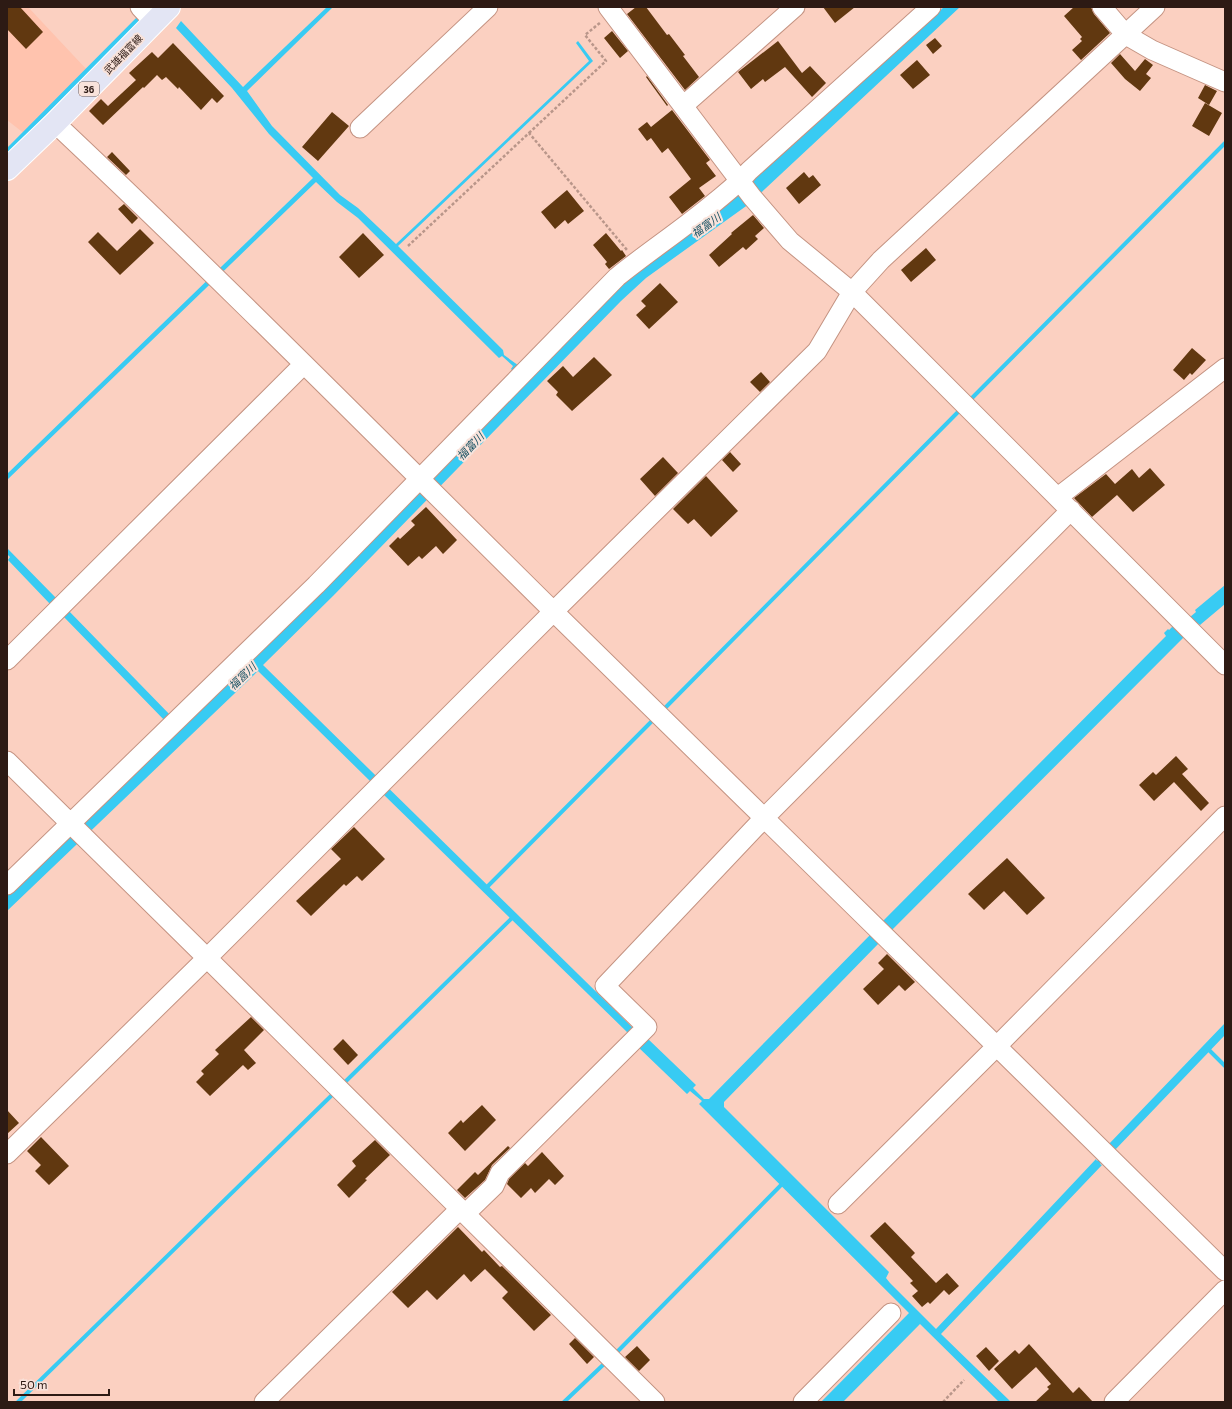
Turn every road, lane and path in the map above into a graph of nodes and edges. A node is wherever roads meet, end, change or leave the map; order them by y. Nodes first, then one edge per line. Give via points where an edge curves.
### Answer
1 (170, 7) edge
2 (488, 7) edge
3 (795, 7) edge
4 (930, 7) edge
5 (1102, 7) edge
6 (1155, 7) edge
7 (610, 10) edge
8 (146, 14) edge
9 (1126, 35) junction
10 (1225, 82) edge
11 (683, 106) junction
12 (55, 123) junction
13 (360, 128) dead end
14 (529, 133) junction
15 (7, 169) edge
16 (745, 188) junction
17 (408, 246) dead end
18 (637, 261) junction
19 (852, 292) junction
20 (304, 364) junction
21 (1225, 368) edge
22 (426, 485) junction
23 (1065, 504) junction
24 (554, 611) junction
25 (7, 660) edge
26 (1225, 665) edge
27 (7, 761) edge
28 (1225, 816) edge
29 (765, 817) junction
30 (77, 830) junction
31 (7, 885) edge
32 (208, 958) junction
33 (997, 1046) junction
34 (7, 1154) edge
35 (838, 1204) dead end
36 (463, 1211) junction
37 (1225, 1271) edge
38 (1225, 1290) edge
39 (891, 1313) dead end
40 (964, 1380) dead end
41 (264, 1402) edge
42 (655, 1402) edge
43 (803, 1402) edge
44 (943, 1402) edge
45 (1114, 1402) edge

1 - 8 main road, 武雄福富線 / 36
2 - 13 street
3 - 11 street
4 - 16 street via 749,172
5 - 9 street
6 - 9 street
7 - 11 street
7 - 14 path via 585,35 606,61
8 - 12 main road, 武雄福富線 / 36
9 - 10 street via 1152,50
9 - 19 street via 881,260
11 - 16 street
12 - 15 main road, 武雄福富線 / 36
12 - 20 street
14 - 17 path
14 - 18 path
16 - 18 street via 695,218
16 - 19 street via 790,242
18 - 22 street via 617,277 522,374
19 - 23 street
19 - 24 street via 817,351
20 - 22 street
20 - 25 street
21 - 23 street
22 - 24 street
22 - 30 street via 316,585 173,724
23 - 26 street
23 - 29 street
24 - 29 street
24 - 32 street
27 - 30 street
28 - 33 street
29 - 33 street
29 - 36 street via 605,986 647,1027 500,1173 494,1186
30 - 31 street
30 - 32 street
32 - 34 street
32 - 36 street
33 - 35 street
33 - 37 street
36 - 41 street
36 - 42 street
38 - 45 street
39 - 43 street
40 - 44 path

